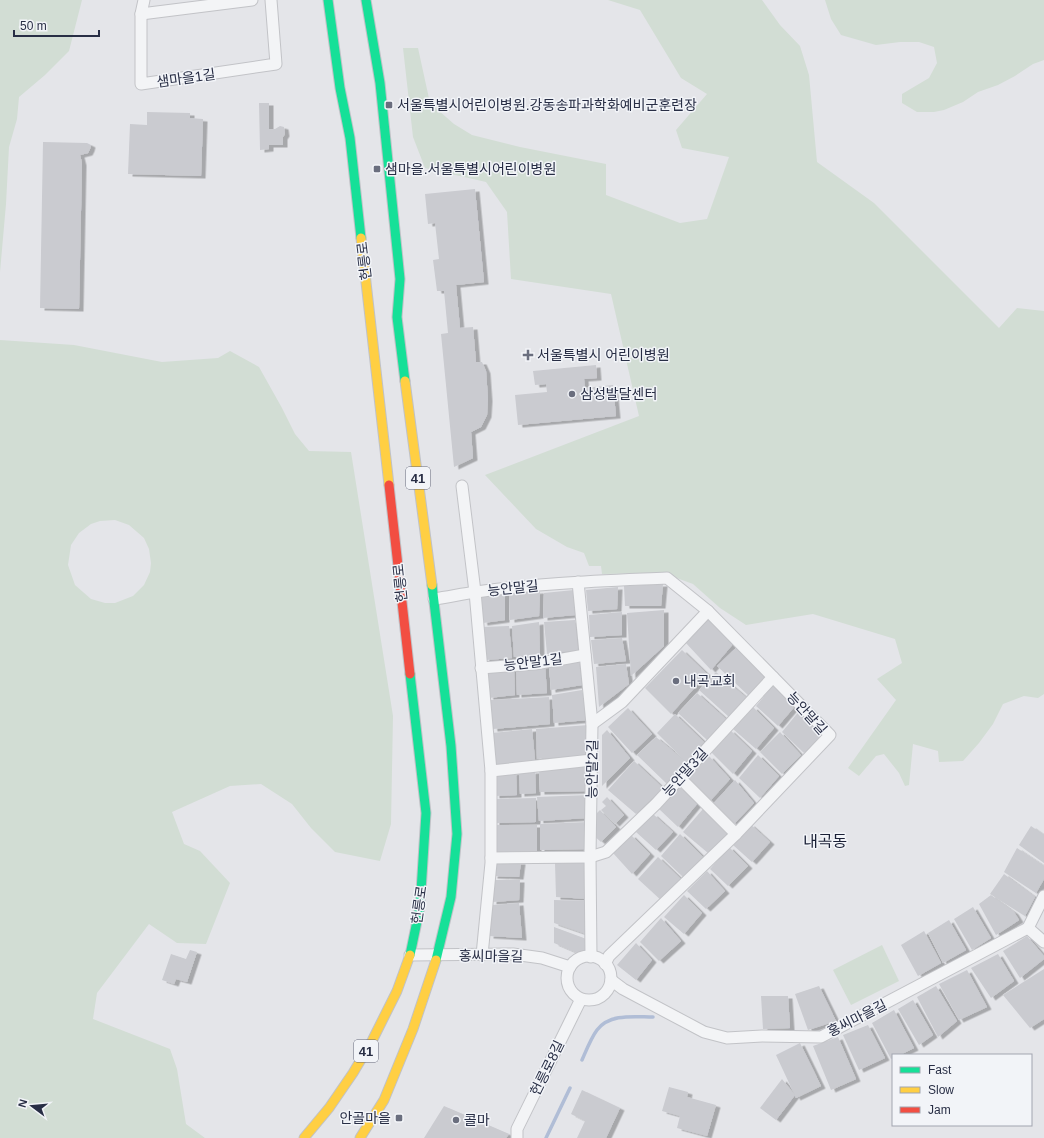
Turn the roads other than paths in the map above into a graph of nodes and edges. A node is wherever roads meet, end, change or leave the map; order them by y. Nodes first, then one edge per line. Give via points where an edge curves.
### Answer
1 (144, 0) edge
2 (252, 0) edge
3 (271, 0) edge
4 (328, 0) edge
5 (366, 0) edge
6 (141, 14) junction
7 (462, 486) dead end
8 (578, 582) junction
9 (474, 592) junction
10 (434, 600) junction
11 (708, 611) junction
12 (585, 655) junction
13 (481, 668) junction
14 (773, 677) junction
15 (592, 724) junction
16 (592, 760) junction
17 (491, 771) junction
18 (680, 778) junction
19 (736, 834) junction
20 (590, 857) junction
21 (491, 858) junction
22 (1044, 896) edge
23 (1028, 928) junction
24 (1044, 942) edge
25 (410, 955) junction
26 (482, 955) junction
27 (437, 956) junction
28 (591, 956) junction
29 (605, 964) junction
30 (570, 967) junction
31 (611, 980) junction
32 (581, 999) junction
33 (304, 1138) edge
34 (360, 1138) edge
35 (516, 1138) edge

1 - 6 street, 샘마을1길
2 - 6 street
3 - 6 street, 샘마을1길 via 276,64 141,84
4 - 25 main road, 헌릉로 / 41 via 340,88 350,138 426,813 420,907
5 - 10 main road, 헌릉로 / 41 via 380,82 400,279 397,317
7 - 9 street, 능안말길
8 - 9 street, 능안말길
8 - 11 street, 능안말길 via 667,578
8 - 12 street, 능안말2길
9 - 10 street, 능안말길
9 - 13 street
10 - 27 main road, 헌릉로 / 41 via 451,746 457,834 450,897
11 - 14 street, 능안말길
11 - 15 street via 622,702
12 - 13 street, 능안말1길 via 535,664
12 - 15 street, 능안말2길
13 - 17 street
14 - 18 street, 능안말3길
14 - 19 street, 능안말길 via 830,735
15 - 16 street, 능안말2길
16 - 17 street
16 - 20 street, 능안말2길
17 - 21 street
18 - 19 street
18 - 20 street, 능안말3길 via 606,852
19 - 29 street, 능안말길 via 609,956
20 - 21 street
20 - 28 street, 능안말2길
21 - 26 street
22 - 23 street
23 - 24 street
23 - 31 street, 홍씨마을길 via 821,1037 727,1038 704,1032 630,993
25 - 27 street, 홍씨마을길
25 - 33 main road, 헌릉로 / 41 via 397,991 353,1073
26 - 27 street, 홍씨마을길
26 - 30 street, 홍씨마을길 via 513,954 542,958
27 - 34 main road, 헌릉로 / 41 via 413,1029 384,1100
28 - 29 street
28 - 30 street via 575,961
29 - 31 street
30 - 32 street via 568,985
31 - 32 street via 606,992 601,996 588,1000
32 - 35 street, 헌릉로8길 via 517,1129

